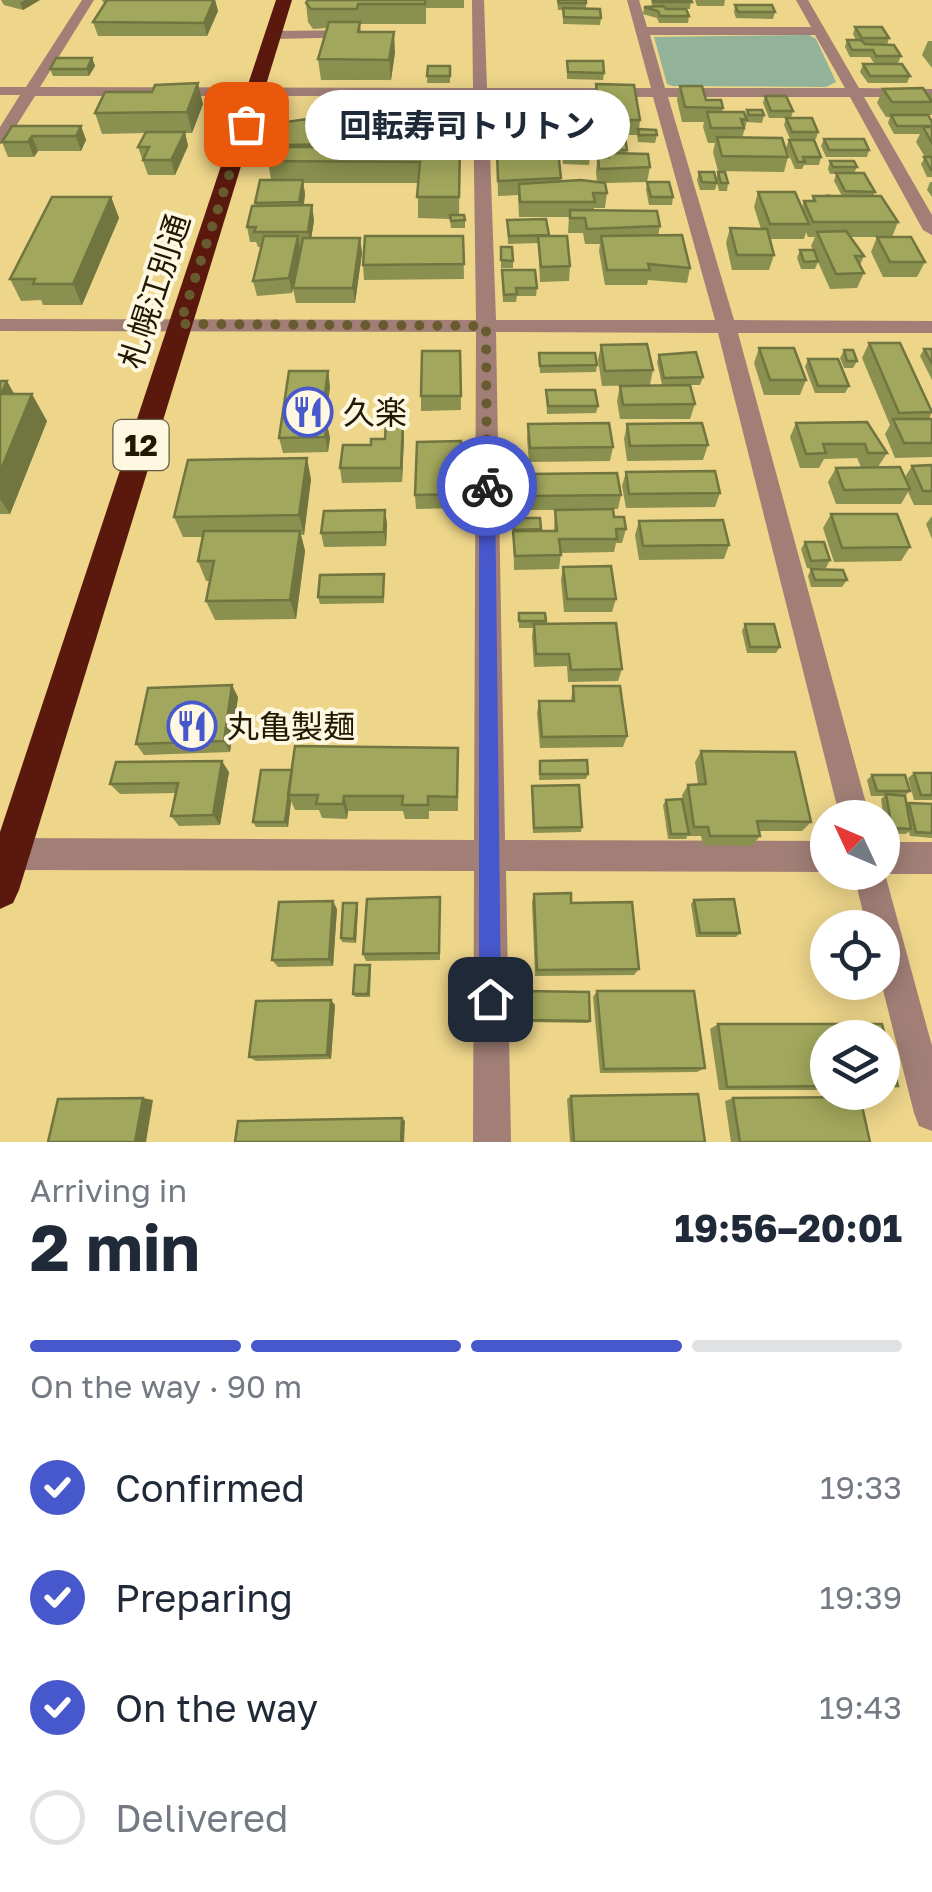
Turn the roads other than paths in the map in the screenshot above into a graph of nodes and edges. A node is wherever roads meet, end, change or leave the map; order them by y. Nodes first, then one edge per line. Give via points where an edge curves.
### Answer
1 (88, 0) edge
2 (284, 0) edge
3 (478, 0) edge
4 (633, 0) edge
5 (802, 0) edge
6 (641, 30) junction
7 (820, 31) junction
8 (274, 34) junction
9 (373, 34) edge
10 (0, 91) edge
11 (32, 91) junction
12 (257, 91) junction
13 (480, 92) junction
14 (657, 92) junction
15 (853, 92) junction
16 (932, 92) edge
17 (0, 138) edge
18 (932, 230) edge
19 (0, 324) edge
20 (180, 324) junction
21 (486, 326) junction
22 (726, 326) junction
23 (932, 327) edge
24 (849, 800) edge
25 (11, 854) junction
26 (488, 856) junction
27 (810, 858) edge
28 (900, 858) edge
29 (932, 858) edge
30 (0, 890) edge
31 (874, 890) edge
32 (932, 1113) edge
33 (492, 1142) edge

1 - 11 street
2 - 8 highway, 札幌江別通 / 12
3 - 13 street
4 - 6 street
5 - 7 street
6 - 7 street
6 - 14 street
7 - 15 street
8 - 9 street
8 - 12 highway, 札幌江別通 / 12
10 - 11 street
11 - 12 street
11 - 17 street
12 - 13 street
12 - 20 highway, 札幌江別通 / 12
13 - 14 street
13 - 21 street
14 - 15 street
14 - 22 street
15 - 16 street
15 - 18 street
19 - 20 street
20 - 21 street
20 - 25 highway, 札幌江別通 / 12
21 - 22 street
21 - 26 street
22 - 23 street
22 - 24 street
25 - 26 street
25 - 30 highway, 札幌江別通 / 12
26 - 27 street
26 - 33 street
28 - 29 street
31 - 32 street

